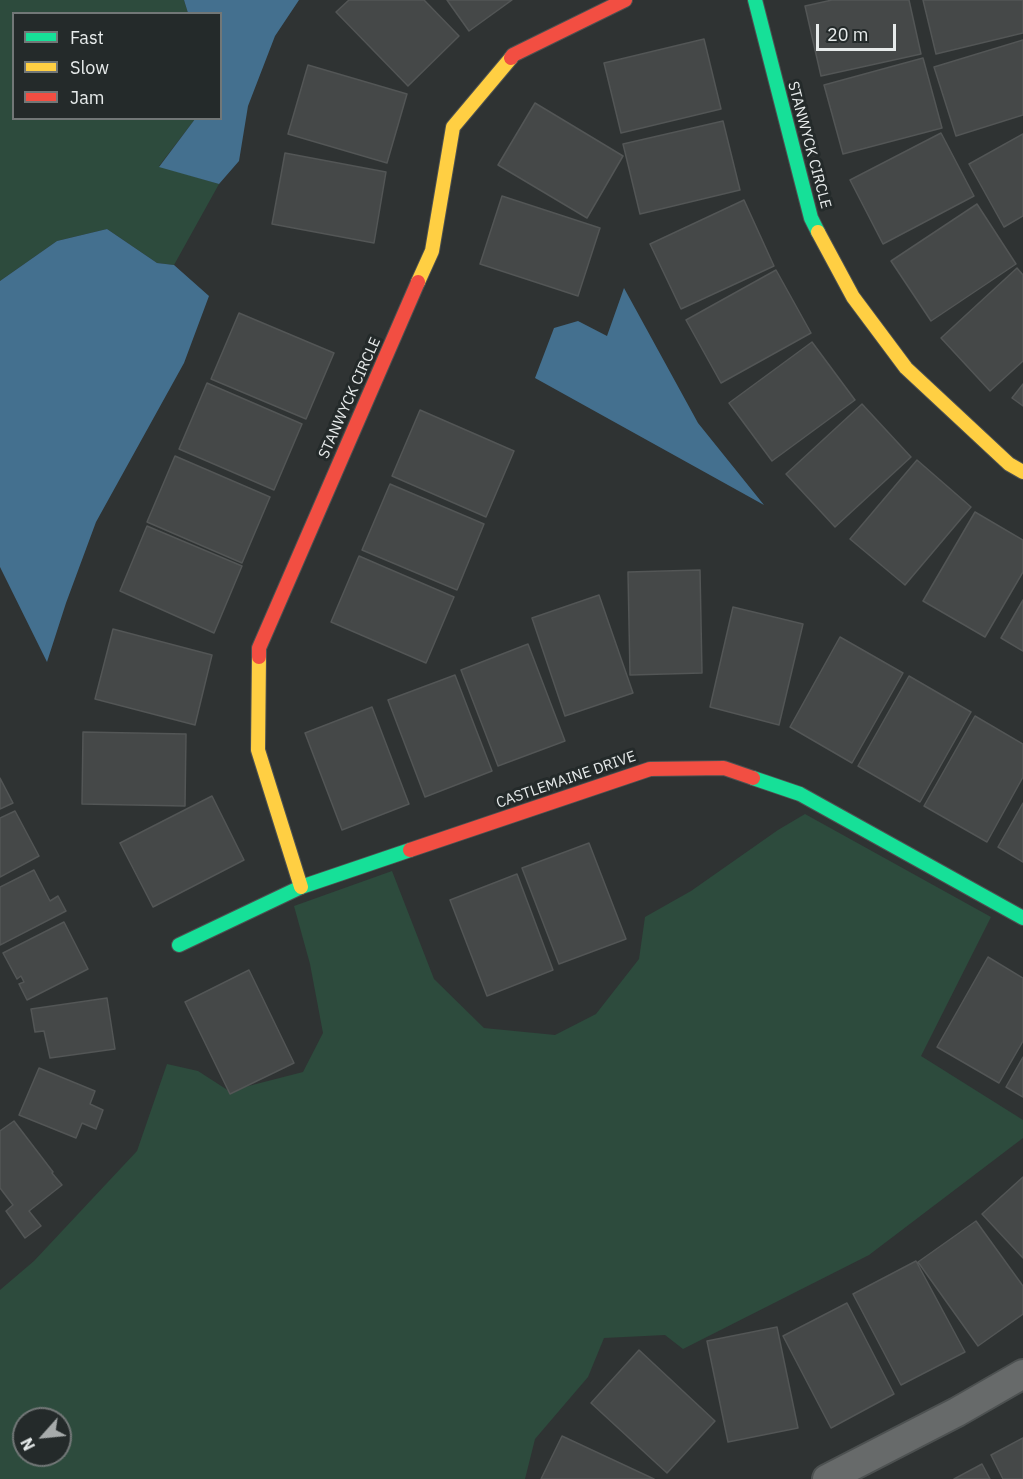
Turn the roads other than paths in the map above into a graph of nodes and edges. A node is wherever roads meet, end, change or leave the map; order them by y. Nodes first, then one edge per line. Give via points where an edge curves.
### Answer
1 (625, 0) edge
2 (754, 0) edge
3 (1023, 472) edge
4 (301, 887) junction
5 (1023, 918) edge
6 (179, 945) dead end
7 (1023, 1374) edge
8 (827, 1479) edge

1 - 4 street, STANWYCK CIRCLE via 513,55 453,127 432,251 259,648 258,750
2 - 3 street, STANWYCK CIRCLE via 811,218 853,297 906,368 1009,464
4 - 5 street, CASTLEMAINE DRIVE via 650,769 724,768 800,794
4 - 6 street, CASTLEMAINE DRIVE
7 - 8 street

